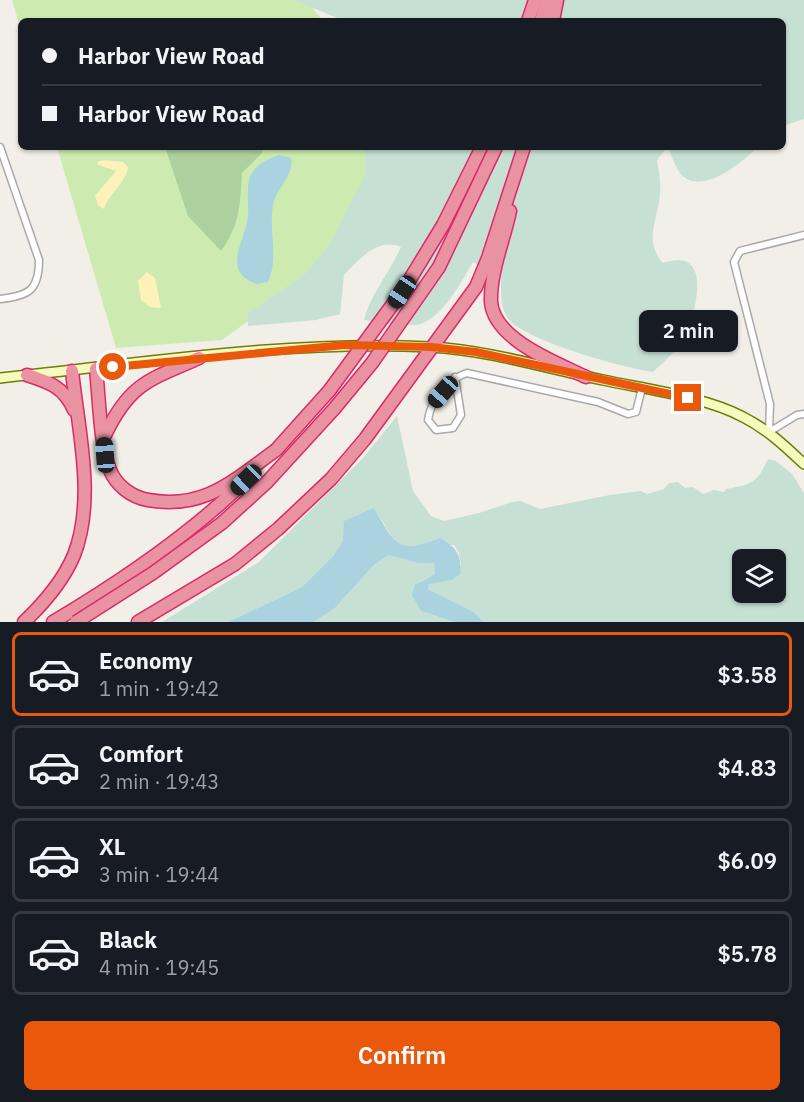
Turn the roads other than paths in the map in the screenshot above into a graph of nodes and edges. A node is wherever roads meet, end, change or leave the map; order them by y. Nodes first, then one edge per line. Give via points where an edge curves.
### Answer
1 (535, 0) edge
2 (547, 0) edge
3 (557, 0) edge
4 (529, 18) edge
5 (542, 18) edge
6 (554, 18) edge
7 (0, 147) edge
8 (480, 150) edge
9 (495, 150) edge
10 (523, 150) edge
11 (520, 162) junction
12 (804, 235) edge
13 (0, 299) edge
14 (431, 347) junction
15 (199, 358) junction
16 (96, 369) junction
17 (72, 370) junction
18 (27, 375) junction
19 (455, 377) junction
20 (586, 377) junction
21 (0, 378) edge
22 (642, 388) junction
23 (804, 414) edge
24 (77, 416) junction
25 (769, 432) junction
26 (104, 436) junction
27 (276, 450) junction
28 (804, 464) edge
29 (24, 622) edge
30 (53, 622) edge
31 (76, 622) edge
32 (138, 622) edge

1 - 4 highway
2 - 5 highway
3 - 6 highway
7 - 13 street via 39,260 39,274 32,289 21,297
8 - 27 highway, bridge via 443,225 402,292 329,391
9 - 31 highway, bridge via 439,267 372,363 334,409 267,482 222,523
10 - 11 highway
11 - 14 highway via 481,276
11 - 20 highway via 492,284 494,315 506,331 532,351
12 - 25 street via 740,251 734,262 770,404
14 - 15 main road via 345,345
14 - 20 main road via 476,352
14 - 32 highway via 365,439 278,529 235,564
15 - 16 main road
15 - 26 highway via 149,380 129,395
16 - 17 main road
16 - 26 highway
17 - 18 main road
17 - 24 highway
18 - 21 main road
18 - 24 highway via 64,392
19 - 19 street via 461,415 453,428 436,430 428,420 430,406
19 - 22 street via 467,373 598,402 632,415
20 - 22 main road
22 - 25 main road via 741,415
23 - 25 street
24 - 29 highway via 84,487 74,556 44,602
25 - 28 main road
26 - 27 highway via 110,472 126,491 165,503 200,499 222,489
27 - 30 highway via 186,532

